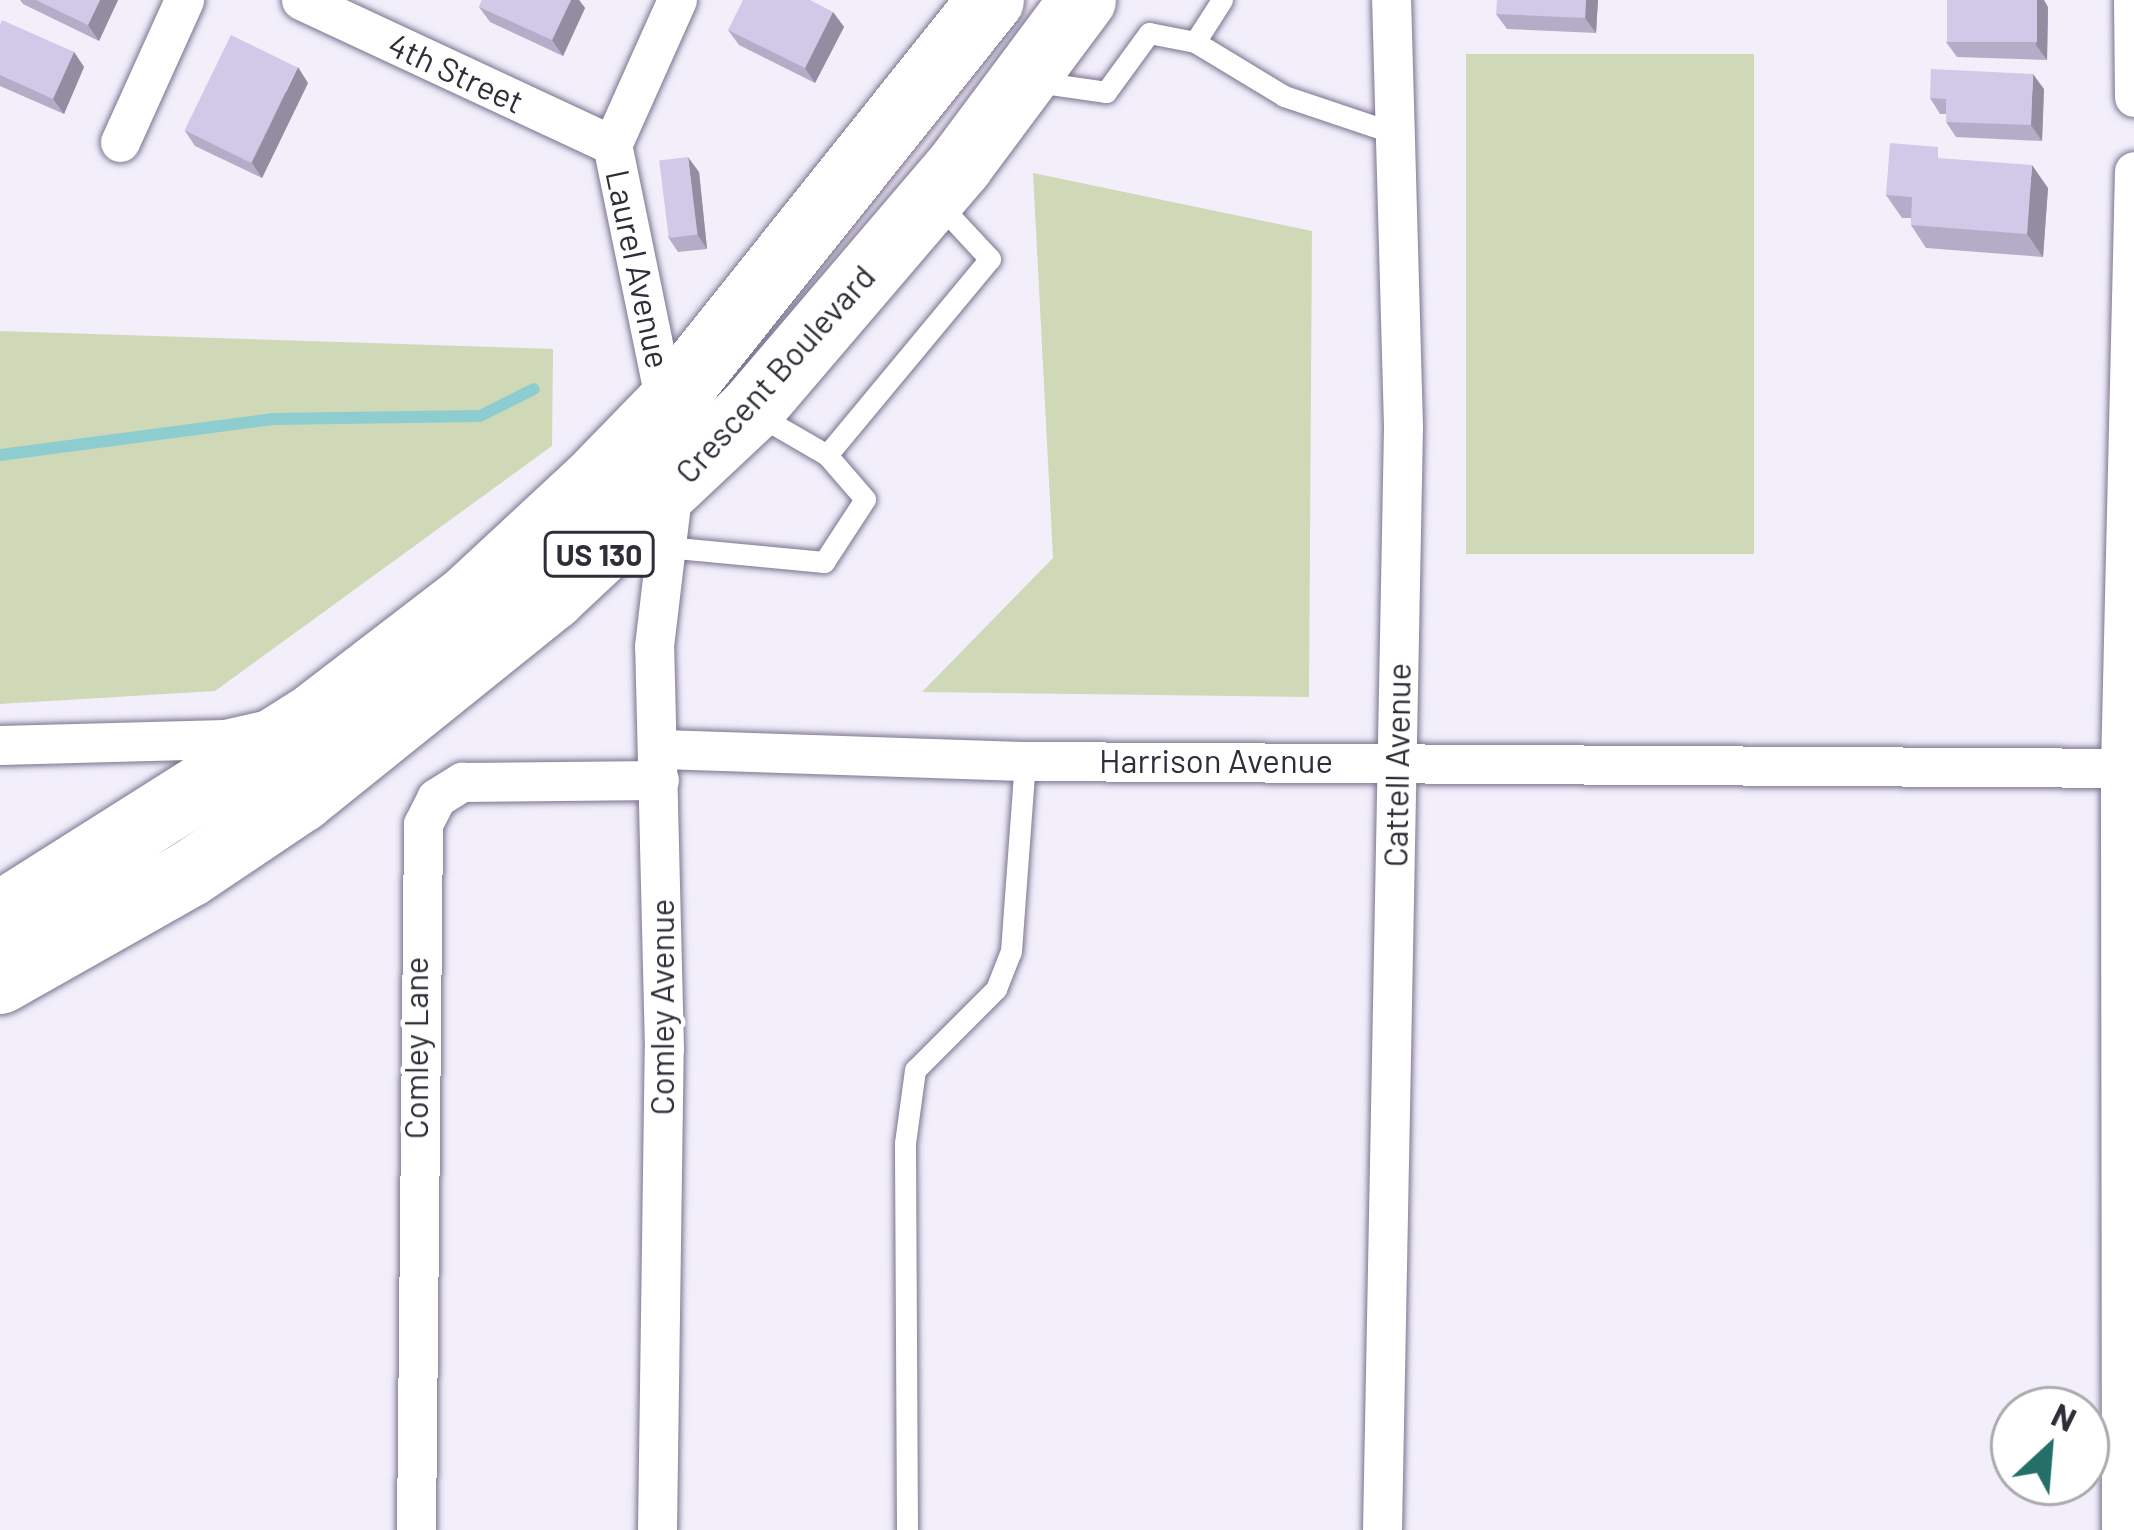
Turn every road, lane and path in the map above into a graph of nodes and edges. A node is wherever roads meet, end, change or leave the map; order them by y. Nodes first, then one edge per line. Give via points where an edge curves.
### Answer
1 (184, 0) edge
2 (301, 0) edge
3 (677, 0) edge
4 (991, 0) edge
5 (1083, 0) edge
6 (1222, 0) edge
7 (1391, 0) edge
8 (2133, 0) edge
9 (1195, 42) junction
10 (1024, 80) junction
11 (2134, 97) edge
12 (1391, 132) junction
13 (120, 142) dead end
14 (612, 145) junction
15 (2134, 171) edge
16 (932, 198) junction
17 (666, 407) junction
18 (751, 410) junction
19 (827, 455) junction
20 (669, 516) junction
21 (310, 720) junction
22 (0, 745) edge
23 (1025, 761) junction
24 (1397, 762) junction
25 (659, 765) junction
26 (2127, 768) edge
27 (0, 915) edge
28 (0, 981) edge
29 (416, 1530) edge
30 (657, 1530) edge
31 (907, 1530) edge
32 (1382, 1530) edge
33 (2121, 1530) edge

1 - 13 street
2 - 14 street, 4th Street
3 - 14 street, Laurel Avenue
4 - 17 highway, Crescent Boulevard / US 130
5 - 10 highway, Crescent Boulevard / US 130
6 - 9 lane
7 - 12 street, Cattell Avenue
8 - 11 street
9 - 10 lane via 1149,33 1106,92
9 - 12 lane via 1285,96
10 - 16 highway, Crescent Boulevard / US 130
12 - 24 street, Cattell Avenue via 1403,426
14 - 17 street, Laurel Avenue
15 - 26 street
16 - 18 highway, Crescent Boulevard / US 130
16 - 19 lane via 990,259
17 - 21 highway, Crescent Boulevard / US 130 via 468,598
18 - 19 lane
18 - 20 highway, Crescent Boulevard / US 130
19 - 20 lane via 865,499 824,562
20 - 25 street, Comley Avenue via 654,646
20 - 28 highway, Crescent Boulevard / US 130 via 552,597 301,800
21 - 22 street via 225,740
21 - 27 highway, Crescent Boulevard / US 130
23 - 24 street, Harrison Avenue
23 - 25 street, Harrison Avenue
23 - 31 lane via 1011,951 995,989 915,1070 905,1143
24 - 26 street, Harrison Avenue
24 - 32 street, Cattell Avenue
25 - 29 street, Comley Lane via 462,782 436,798 423,824
25 - 30 street, Comley Avenue
26 - 33 street

